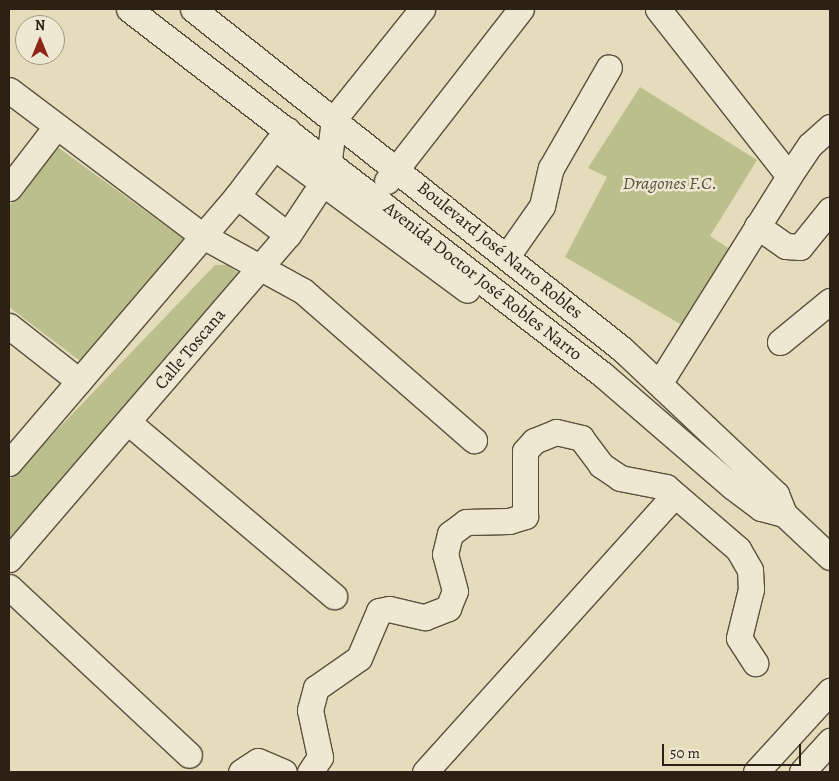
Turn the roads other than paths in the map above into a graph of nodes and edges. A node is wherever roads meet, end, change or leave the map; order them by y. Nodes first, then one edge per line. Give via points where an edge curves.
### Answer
1 (129, 9) edge
2 (193, 9) edge
3 (422, 9) edge
4 (521, 9) edge
5 (658, 9) edge
6 (609, 67) dead end
7 (9, 90) edge
8 (334, 119) junction
9 (830, 126) edge
10 (56, 127) junction
11 (281, 138) junction
12 (398, 168) junction
13 (326, 171) junction
14 (789, 176) junction
15 (9, 188) edge
16 (237, 196) junction
17 (375, 197) junction
18 (830, 210) edge
19 (757, 226) junction
20 (288, 235) junction
21 (203, 236) junction
22 (507, 256) junction
23 (259, 268) junction
24 (830, 301) edge
25 (9, 326) edge
26 (780, 342) dead end
27 (576, 354) junction
28 (79, 381) junction
29 (660, 382) junction
30 (128, 422) junction
31 (474, 440) dead end
32 (9, 463) edge
33 (674, 495) junction
34 (784, 514) junction
35 (830, 557) edge
36 (9, 559) edge
37 (9, 587) edge
38 (334, 596) dead end
39 (755, 663) dead end
40 (830, 691) edge
41 (830, 741) edge
42 (189, 755) dead end
43 (240, 772) edge
44 (284, 772) edge
45 (310, 772) edge
46 (425, 772) edge
47 (756, 772) edge
48 (802, 772) edge

1 - 11 street, Avenida Doctor José Robles Narro
2 - 8 street, Boulevard José Narro Robles
3 - 8 street
4 - 12 street
5 - 14 street
6 - 22 street via 551,168 542,206
7 - 10 street
8 - 12 street, Boulevard José Narro Robles
8 - 13 street, Calle Toscana
9 - 14 street via 810,145
10 - 15 street
10 - 21 street
11 - 13 street, Avenida Doctor José Robles Narro
11 - 16 street
12 - 17 street
12 - 22 street, Boulevard José Narro Robles
13 - 17 street, Avenida Doctor José Robles Narro
13 - 20 street, Calle Toscana
13 - 27 street via 486,305
14 - 19 street
16 - 20 street
16 - 21 street
17 - 27 street, Avenida Doctor José Robles Narro
18 - 19 street via 800,246 786,246
19 - 29 street
20 - 23 street, Calle Toscana
21 - 23 street
21 - 28 street
22 - 29 street, Boulevard José Narro Robles
23 - 30 street, Calle Toscana
23 - 31 street via 303,291
24 - 26 street
25 - 28 street
27 - 34 street, Avenida Doctor José Robles Narro via 733,487 761,508
28 - 32 street
29 - 34 street, Boulevard José Narro Robles via 776,494
30 - 36 street, Calle Toscana
30 - 38 street
33 - 39 street via 746,559 751,599 738,638
33 - 45 street via 662,485 613,475 574,434 556,432 534,441 522,462 528,505 525,516 509,521 466,522 450,534 445,554 455,591 448,608 425,617 389,609 379,612 359,658 316,688 310,710 320,757
33 - 46 street
34 - 35 street, Avenida Doctor José Robles Narro
37 - 42 street
40 - 47 street
41 - 48 street
43 - 44 street via 258,761

